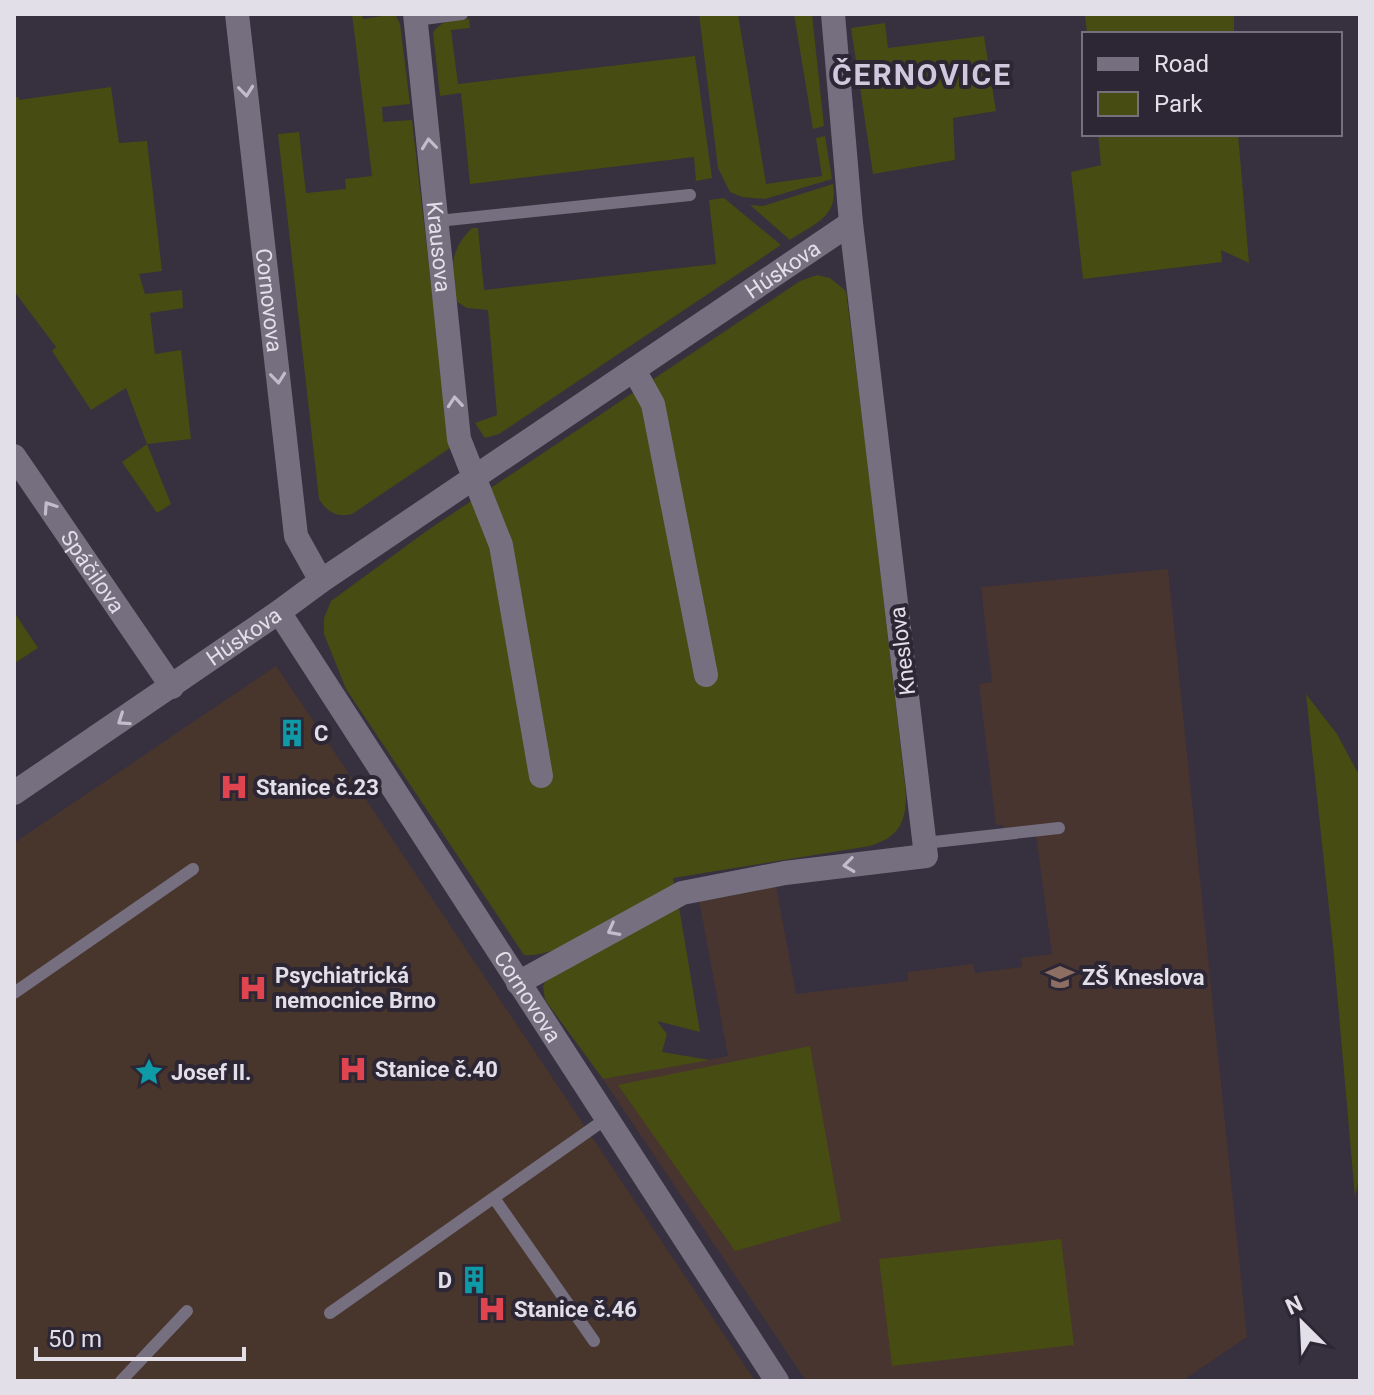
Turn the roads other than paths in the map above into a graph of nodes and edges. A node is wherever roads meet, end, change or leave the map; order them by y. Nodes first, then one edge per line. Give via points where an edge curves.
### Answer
1 (237, 14) edge
2 (462, 14) edge
3 (833, 14) edge
4 (416, 17) edge
5 (690, 195) dead end
6 (438, 221) junction
7 (851, 223) junction
8 (634, 370) junction
9 (14, 456) edge
10 (474, 477) junction
11 (321, 581) junction
12 (279, 612) junction
13 (706, 675) dead end
14 (172, 687) junction
15 (541, 776) dead end
16 (14, 793) edge
17 (1059, 828) dead end
18 (925, 850) junction
19 (193, 869) dead end
20 (518, 983) junction
21 (14, 993) edge
22 (607, 1118) junction
23 (494, 1198) junction
24 (187, 1311) dead end
25 (330, 1313) dead end
26 (594, 1341) dead end
27 (121, 1381) edge
28 (777, 1381) edge

1 -> 11 street, Cornovova via 296,536
2 - 4 lane
3 - 7 street, Kneslova
6 -> 4 street, Krausova
5 - 6 lane
10 -> 6 street, Krausova via 459,439
7 - 8 street, Húskova
7 - 18 street, Kneslova
8 - 10 street, Húskova
8 - 13 street via 653,404
14 -> 9 street, Spáčilova
10 - 11 street, Húskova
10 - 15 street via 501,545
11 - 12 street, Húskova
12 - 14 street, Húskova
12 - 20 street, Cornovova
14 -> 16 street, Húskova
17 - 18 lane
18 -> 20 street via 682,893
19 - 21 lane
20 - 22 street, Cornovova
22 - 23 lane
22 - 28 street, Cornovova
23 - 25 lane
23 - 26 lane
24 - 27 lane

